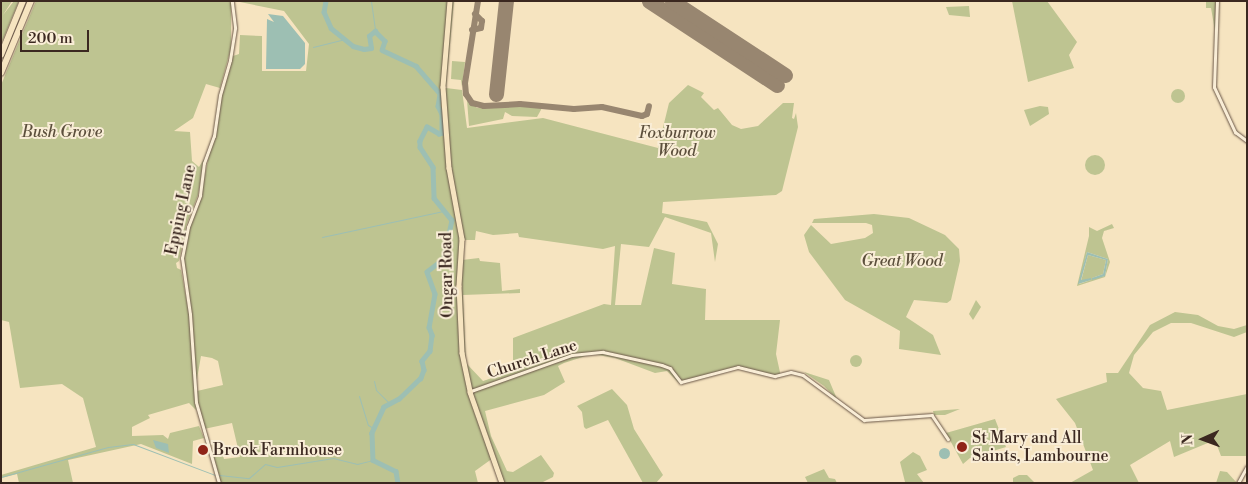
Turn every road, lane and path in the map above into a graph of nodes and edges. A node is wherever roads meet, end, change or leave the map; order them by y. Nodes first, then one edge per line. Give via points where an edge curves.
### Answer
1 (23, 1) edge
2 (31, 1) edge
3 (232, 1) edge
4 (450, 1) edge
5 (1217, 1) edge
6 (1, 55) edge
7 (1, 72) edge
8 (1247, 141) edge
9 (470, 392) junction
10 (948, 439) dead end
11 (1247, 468) edge
12 (219, 482) edge
13 (502, 483) edge
14 (1238, 483) edge

1 - 6 highway
2 - 7 highway
3 - 12 street, Epping Lane via 231,54 214,136 204,163 200,195 188,227 182,258 196,402
4 - 9 main road, Ongar Road via 444,95 450,168 462,239 460,323
5 - 8 street via 1214,87 1236,132
9 - 10 street, Church Lane via 572,355 603,352 670,368 681,382 738,367 775,376 790,372 803,374 864,420 929,415 936,418
9 - 13 main road, Ongar Road
11 - 14 street

